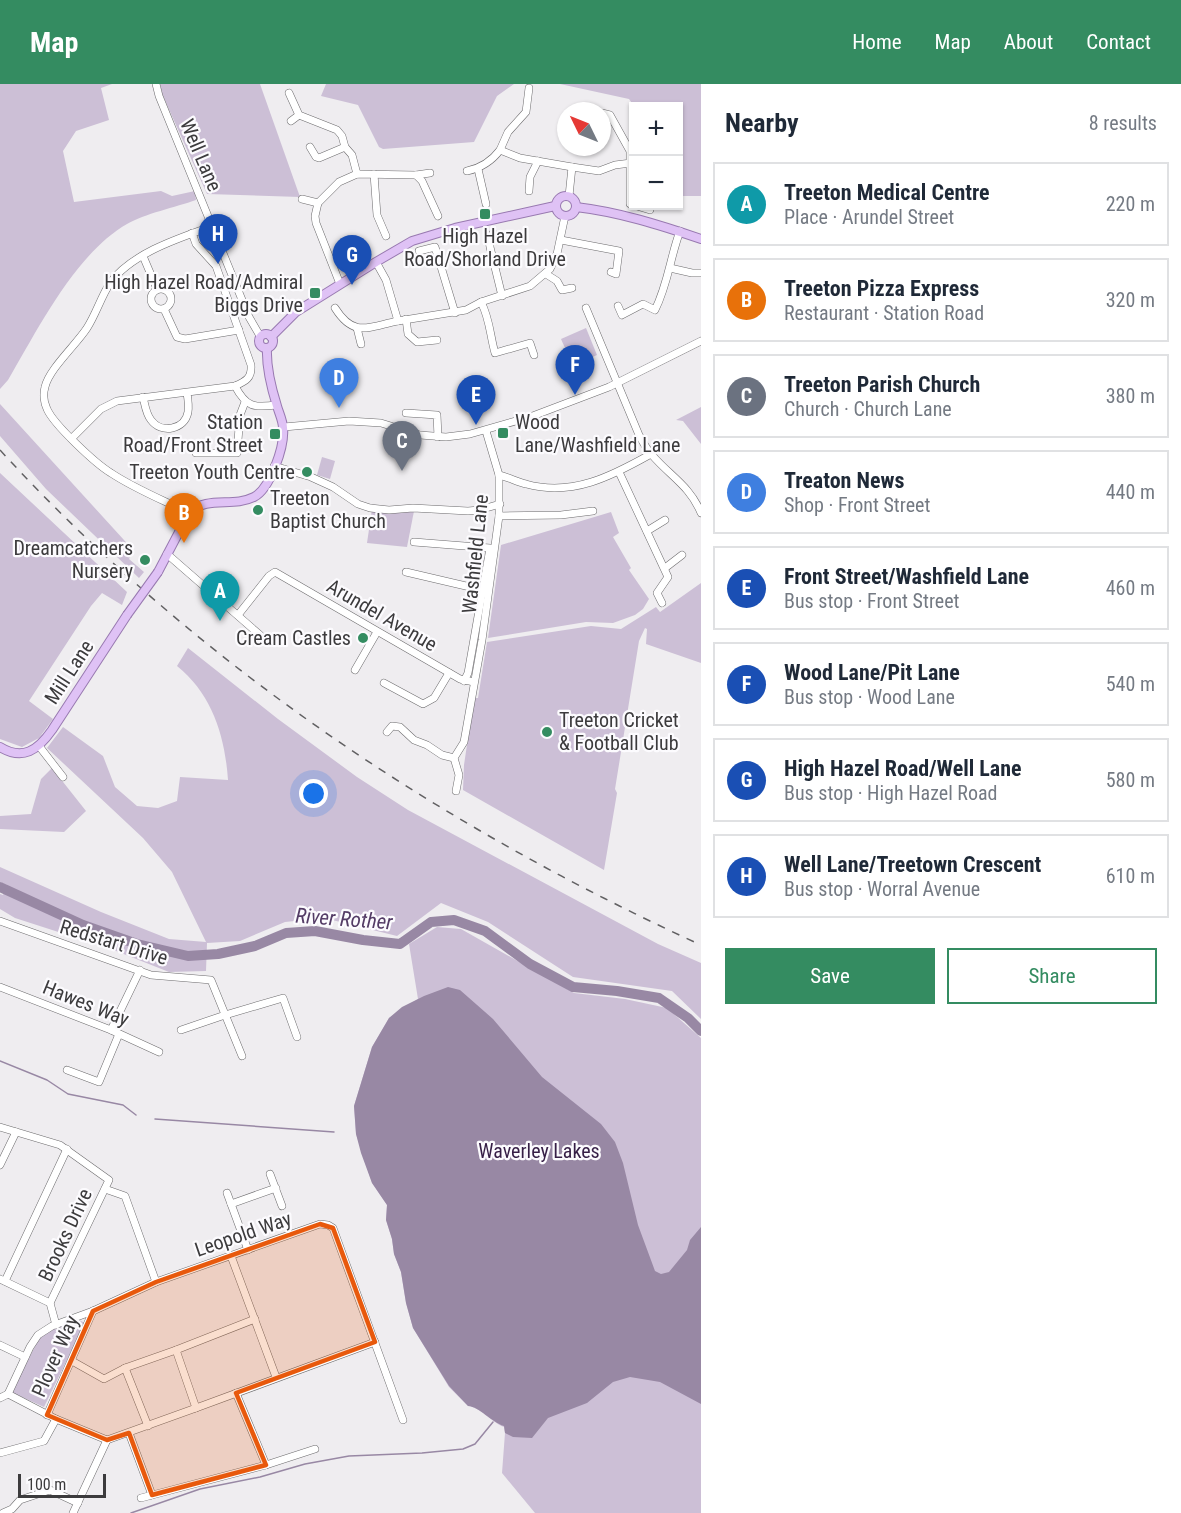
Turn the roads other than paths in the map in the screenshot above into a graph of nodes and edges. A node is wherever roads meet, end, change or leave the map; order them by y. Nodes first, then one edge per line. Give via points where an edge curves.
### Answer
1 (156, 84) edge
2 (529, 88) dead end
3 (289, 93) dead end
4 (299, 115) junction
5 (611, 117) edge
6 (291, 121) dead end
7 (310, 147) dead end
8 (345, 147) junction
9 (500, 150) junction
10 (630, 156) edge
11 (538, 161) junction
12 (629, 163) edge
13 (572, 167) junction
14 (478, 169) junction
15 (467, 171) dead end
16 (430, 173) dead end
17 (357, 174) junction
18 (374, 174) junction
19 (416, 175) junction
20 (529, 191) dead end
21 (569, 196) junction
22 (302, 199) dead end
23 (318, 202) junction
24 (486, 204) dead end
25 (555, 206) junction
26 (576, 207) junction
27 (438, 216) dead end
28 (565, 216) junction
29 (213, 226) junction
30 (680, 231) junction
31 (192, 233) junction
32 (493, 233) dead end
33 (386, 236) dead end
34 (701, 239) edge
35 (561, 240) junction
36 (419, 250) dead end
37 (143, 256) junction
38 (376, 262) junction
39 (669, 267) junction
40 (611, 272) dead end
41 (701, 273) edge
42 (546, 274) junction
43 (340, 284) junction
44 (572, 288) dead end
45 (157, 289) junction
46 (502, 296) junction
47 (481, 302) junction
48 (618, 306) dead end
49 (335, 308) dead end
50 (586, 308) dead end
51 (164, 309) junction
52 (455, 313) junction
53 (402, 320) junction
54 (357, 328) junction
55 (239, 330) junction
56 (261, 336) junction
57 (271, 337) junction
58 (437, 340) dead end
59 (538, 340) dead end
60 (701, 341) edge
61 (530, 343) junction
62 (361, 344) dead end
63 (267, 348) junction
64 (534, 355) dead end
65 (617, 383) junction
66 (235, 386) junction
67 (187, 393) junction
68 (143, 397) junction
69 (245, 402) junction
70 (276, 405) junction
71 (406, 412) dead end
72 (284, 427) junction
73 (486, 431) junction
74 (438, 437) junction
75 (72, 438) junction
76 (196, 453) dead end
77 (651, 454) junction
78 (274, 466) junction
79 (619, 472) junction
80 (499, 475) junction
81 (500, 504) junction
82 (593, 511) dead end
83 (189, 513) junction
84 (701, 513) edge
85 (499, 516) junction
86 (665, 520) dead end
87 (647, 531) junction
88 (414, 542) dead end
89 (167, 554) junction
90 (681, 555) dead end
91 (665, 568) junction
92 (406, 572) dead end
93 (483, 590) junction
94 (662, 603) dead end
95 (238, 615) junction
96 (377, 632) junction
97 (260, 635) dead end
98 (355, 670) dead end
99 (448, 673) junction
100 (464, 681) junction
101 (474, 682) junction
102 (384, 683) dead end
103 (387, 732) dead end
104 (0, 747) edge
105 (39, 747) junction
106 (454, 758) junction
107 (63, 777) dead end
108 (456, 791) dead end
109 (0, 921) edge
110 (140, 970) junction
111 (0, 987) edge
112 (225, 1015) junction
113 (111, 1030) junction
114 (181, 1030) dead end
115 (119, 1034) junction
116 (297, 1037) dead end
117 (159, 1052) dead end
118 (242, 1056) dead end
119 (67, 1070) dead end
120 (0, 1127) edge
121 (16, 1132) junction
122 (67, 1149) junction
123 (0, 1165) edge
124 (270, 1174) dead end
125 (276, 1188) junction
126 (105, 1189) junction
127 (227, 1193) dead end
128 (231, 1204) junction
129 (282, 1206) dead end
130 (248, 1250) junction
131 (231, 1256) junction
132 (2, 1280) edge
133 (156, 1282) junction
134 (50, 1304) junction
135 (93, 1311) junction
136 (255, 1319) junction
137 (56, 1325) junction
138 (375, 1342) junction
139 (0, 1345) edge
140 (176, 1350) junction
141 (25, 1357) junction
142 (72, 1361) junction
143 (125, 1368) junction
144 (276, 1377) junction
145 (236, 1393) junction
146 (8, 1394) junction
147 (0, 1398) edge
148 (196, 1408) junction
149 (47, 1415) junction
150 (56, 1419) junction
151 (403, 1420) dead end
152 (148, 1426) junction
153 (129, 1433) junction
154 (106, 1440) junction
155 (315, 1449) dead end
156 (0, 1454) edge
157 (266, 1464) junction
158 (152, 1495) junction
159 (141, 1498) dead end
160 (78, 1503) junction
161 (3, 1513) edge
162 (73, 1513) edge

1 - 29 street, Well Lane
2 - 9 street via 526,112 508,132
3 - 4 street
4 - 6 street
4 - 8 street via 337,130
5 - 10 street
7 - 8 street via 319,158
8 - 17 street via 352,155
9 - 11 street
9 - 14 street
11 - 13 street
11 - 20 street via 530,177
12 - 13 street via 599,171
13 - 21 street
14 - 15 street
14 - 24 street
16 - 19 street
17 - 18 street
17 - 23 street via 339,182
18 - 19 street
18 - 33 street via 377,215
19 - 27 street
21 - 25 main road via 560,197
21 - 26 main road
22 - 23 street
23 - 43 street via 316,223
25 - 28 main road
25 - 38 main road via 426,236
26 - 28 main road
26 - 30 main road
28 - 35 street
29 - 31 street
29 - 56 street, Well Lane via 249,317
30 - 34 main road
30 - 39 street
31 - 37 street
31 - 55 street via 196,244 216,266
32 - 46 street via 489,248
35 - 40 street via 620,247 615,273
35 - 42 street
36 - 52 street via 435,247
37 - 45 street
37 - 75 street via 111,283 87,328 46,383 47,411
38 - 43 main road
38 - 53 street
39 - 41 street
39 - 48 street via 655,310 643,304 622,315
42 - 44 street via 562,290
42 - 46 street via 530,286
43 - 57 main road via 296,312
45 - 51 street via 151,302
45 - 51 street via 164,289 171,297
46 - 47 street
47 - 52 street
47 - 61 street via 489,319 495,353
49 - 54 street via 348,324
50 - 65 street
51 - 55 street via 177,337
52 - 53 street
53 - 54 street
53 - 58 street via 417,342
54 - 62 street
55 - 66 street via 252,373
56 - 57 main road
56 - 63 main road via 260,345
57 - 63 main road via 273,343
59 - 61 street
60 - 65 street
61 - 64 street
63 - 70 main road
65 - 73 street
65 - 77 street
66 - 67 street
66 - 69 street
67 - 68 street
67 - 68 street via 186,420 167,429 152,422
68 - 75 street via 117,400 101,408
69 - 70 street via 261,407
69 - 76 street via 237,453
70 - 72 main road
71 - 74 street via 436,415
72 - 74 street via 349,421 381,423 406,433
72 - 78 main road
73 - 74 street
73 - 80 street, Washfield Lane
75 - 83 street via 111,473
77 - 79 street
77 - 84 street via 684,486
78 - 81 street via 317,480 370,508 468,511
78 - 83 main road via 268,484 257,495 242,501 207,502
79 - 80 street via 587,485 562,488 525,484
79 - 87 street
80 - 81 street, Washfield Lane
81 - 85 street, Washfield Lane
82 - 85 street
83 - 89 main road, Mill Lane
85 - 101 street, Washfield Lane
86 - 87 street
87 - 91 street
88 - 93 street via 490,548
89 - 95 street
89 - 105 main road, Mill Lane, bridge
90 - 91 street
91 - 94 street via 668,577 657,593
92 - 93 street
93 - 100 street
95 - 96 street, Arundel Avenue via 275,572
95 - 97 street
96 - 98 street
96 - 99 street, Arundel Avenue
99 - 100 street, Arundel Avenue
99 - 102 street via 434,698 423,704
100 - 101 street, Arundel Avenue
101 - 106 street, Washfield Lane via 464,742
103 - 106 street via 392,726 400,727 414,740
104 - 105 main road via 17,753
105 - 107 street
106 - 108 street via 459,775
109 - 110 street, Redstart Drive
110 - 112 street, Redstart Drive via 151,975 212,980
110 - 113 street
111 - 113 street, Hawes Way
112 - 114 street
112 - 116 street via 283,998
112 - 118 street, Redstart Drive
113 - 115 street, Hawes Way
115 - 117 street, Hawes Way
115 - 119 street via 99,1082
120 - 121 street
121 - 122 street
121 - 123 street
122 - 126 street, Brooks Drive via 110,1180
122 - 132 street
124 - 125 street
125 - 128 street
125 - 129 street
126 - 133 street via 125,1196
126 - 134 street, Brooks Drive
127 - 128 street
128 - 130 street
130 - 131 street, Leopold Way
130 - 138 street, Leopold Way via 320,1224 333,1228
131 - 133 street, Leopold Way
131 - 136 street
132 - 134 street
133 - 135 street, Leopold Way
134 - 137 street
135 - 137 street, Leopold Way
135 - 142 street, Plover Way
136 - 140 street
136 - 144 street
137 - 141 street, Leopold Way via 38,1335
138 - 144 street
138 - 151 street, Leopold Way
139 - 141 street
140 - 143 street
140 - 148 street
141 - 146 street, Leopold Way
142 - 143 street via 104,1379
142 - 149 street, Plover Way
143 - 152 street
144 - 145 street
145 - 148 street
145 - 157 street
146 - 147 street
146 - 149 street
148 - 152 street
149 - 150 street
150 - 154 street
150 - 156 street via 44,1441
152 - 153 street
153 - 154 street
153 - 158 street
154 - 160 street
155 - 157 street
157 - 158 street
158 - 159 street
160 - 161 street via 50,1490 20,1500
160 - 162 street

